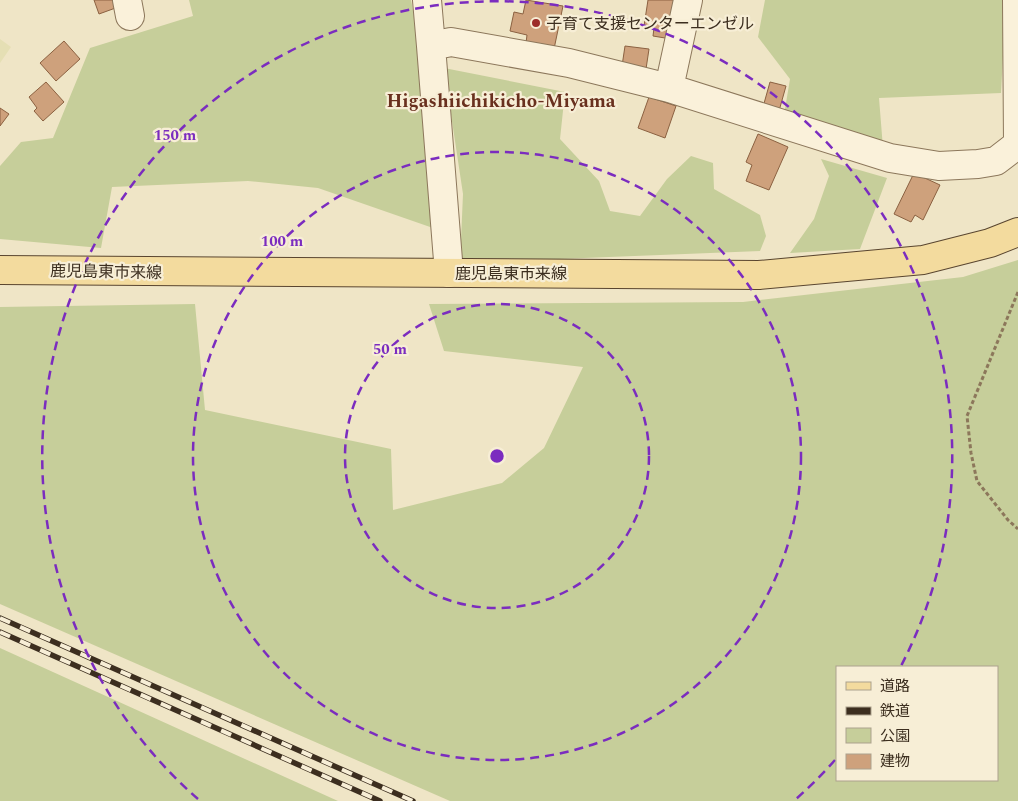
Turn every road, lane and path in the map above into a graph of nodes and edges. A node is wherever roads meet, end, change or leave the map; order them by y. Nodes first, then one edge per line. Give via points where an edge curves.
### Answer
1 (427, 0) edge
2 (688, 0) edge
3 (1017, 0) edge
4 (431, 46) junction
5 (670, 88) junction
6 (1018, 232) edge
7 (0, 270) edge
8 (449, 273) junction
9 (1018, 292) edge
10 (1018, 529) edge

1 - 4 street
2 - 5 street
3 - 5 street via 1018,144 996,161 939,166 890,158
4 - 5 street via 451,42 569,64
4 - 8 street
6 - 8 main road, 鹿児島東市来線 via 990,243 922,260 759,275
7 - 8 main road, 鹿児島東市来線
9 - 10 path via 967,416 977,481

